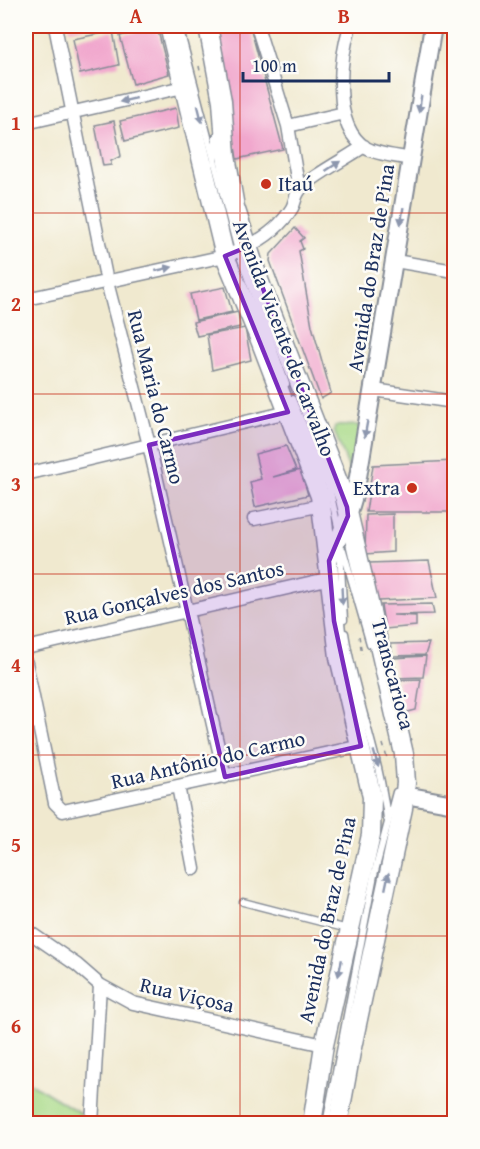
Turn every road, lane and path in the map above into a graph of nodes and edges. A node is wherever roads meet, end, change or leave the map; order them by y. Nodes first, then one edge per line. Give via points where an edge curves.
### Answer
1 (55, 26) edge
2 (169, 26) edge
3 (179, 26) edge
4 (202, 26) edge
5 (208, 26) edge
6 (257, 26) edge
7 (350, 26) edge
8 (433, 26) edge
9 (183, 87) junction
10 (72, 112) junction
11 (344, 113) junction
12 (26, 123) edge
13 (288, 126) junction
14 (364, 147) junction
15 (412, 159) junction
16 (214, 166) junction
17 (299, 190) junction
18 (236, 251) junction
19 (395, 261) junction
20 (454, 271) edge
21 (107, 282) junction
22 (26, 299) edge
23 (374, 390) junction
24 (454, 402) edge
25 (288, 412) junction
26 (149, 445) junction
27 (26, 474) edge
28 (322, 505) junction
29 (348, 516) junction
30 (254, 519) dead end
31 (339, 538) junction
32 (330, 569) junction
33 (186, 609) junction
34 (26, 648) edge
35 (26, 663) edge
36 (383, 744) dead end
37 (361, 746) junction
38 (387, 758) dead end
39 (225, 777) junction
40 (400, 784) junction
41 (178, 786) junction
42 (454, 804) edge
43 (387, 819) junction
44 (194, 869) dead end
45 (243, 902) dead end
46 (348, 929) junction
47 (26, 930) edge
48 (100, 985) junction
49 (324, 1045) junction
50 (92, 1124) edge
51 (312, 1124) edge
52 (326, 1124) edge
53 (338, 1124) edge

1 - 10 street, Rua Maria do Carmo
2 - 9 main road, Avenida Vicente de Carvalho
3 -> 16 lane, Transcarioca
4 - 16 lane, Transcarioca via 217,113
5 - 18 main road, Avenida Vicente de Carvalho via 222,101
6 - 13 street
7 - 11 street via 343,61
8 -> 15 main road, Avenida do Braz de Pina
9 -> 10 street
9 - 18 main road, Avenida Vicente de Carvalho
10 - 12 street
10 - 21 street, Rua Maria do Carmo
11 - 13 street
11 - 14 street
13 - 17 street
14 - 15 street
17 -> 14 street
15 -> 19 main road, Avenida do Braz de Pina
16 - 18 lane, Transcarioca
17 - 18 street via 282,221 263,238
21 -> 18 street
18 - 25 main road, Avenida Vicente de Carvalho
18 - 29 main road, Avenida Vicente de Carvalho via 334,466
18 - 31 lane, Transcarioca via 329,488
19 - 20 street
19 - 23 main road, Avenida do Braz de Pina
21 - 22 street
21 - 26 street, Rua Maria do Carmo
23 - 24 street
23 -> 29 main road, Avenida do Braz de Pina
25 - 26 street
25 - 28 main road, Avenida Vicente de Carvalho
26 - 27 street
26 - 33 street, Rua Maria do Carmo
28 - 30 street
28 - 32 main road, Avenida Vicente de Carvalho
29 - 31 main road, Avenida do Braz de Pina
29 - 40 main road, Avenida do Braz de Pina via 404,754
31 - 32 main road, Avenida do Braz de Pina
31 - 40 lane, Transcarioca via 384,695
31 -> 43 lane, Transcarioca via 347,645 358,703 382,781
32 - 33 street, Rua Gonçalves dos Santos
32 - 37 main road, Avenida do Braz de Pina via 339,657
33 - 34 street, Rua Gonçalves dos Santos
33 - 39 street, Rua Maria do Carmo
35 - 41 street, Rua Antônio do Carmo via 55,803 63,811
36 - 38 path
37 - 39 street, Rua Antônio do Carmo
37 - 46 main road, Avenida do Braz de Pina via 370,780 373,816
39 - 41 street, Rua Antônio do Carmo
40 - 42 main road
40 - 43 lane, Transcarioca
53 -> 40 main road, Avenida do Braz de Pina
41 - 44 street
43 - 52 lane, Transcarioca
45 - 46 lane
46 -> 49 main road, Avenida do Braz de Pina
47 - 48 street, Rua Viçosa
48 - 49 street, Rua Viçosa via 121,999 145,1007
48 - 50 street
49 - 51 main road, Avenida do Braz de Pina

